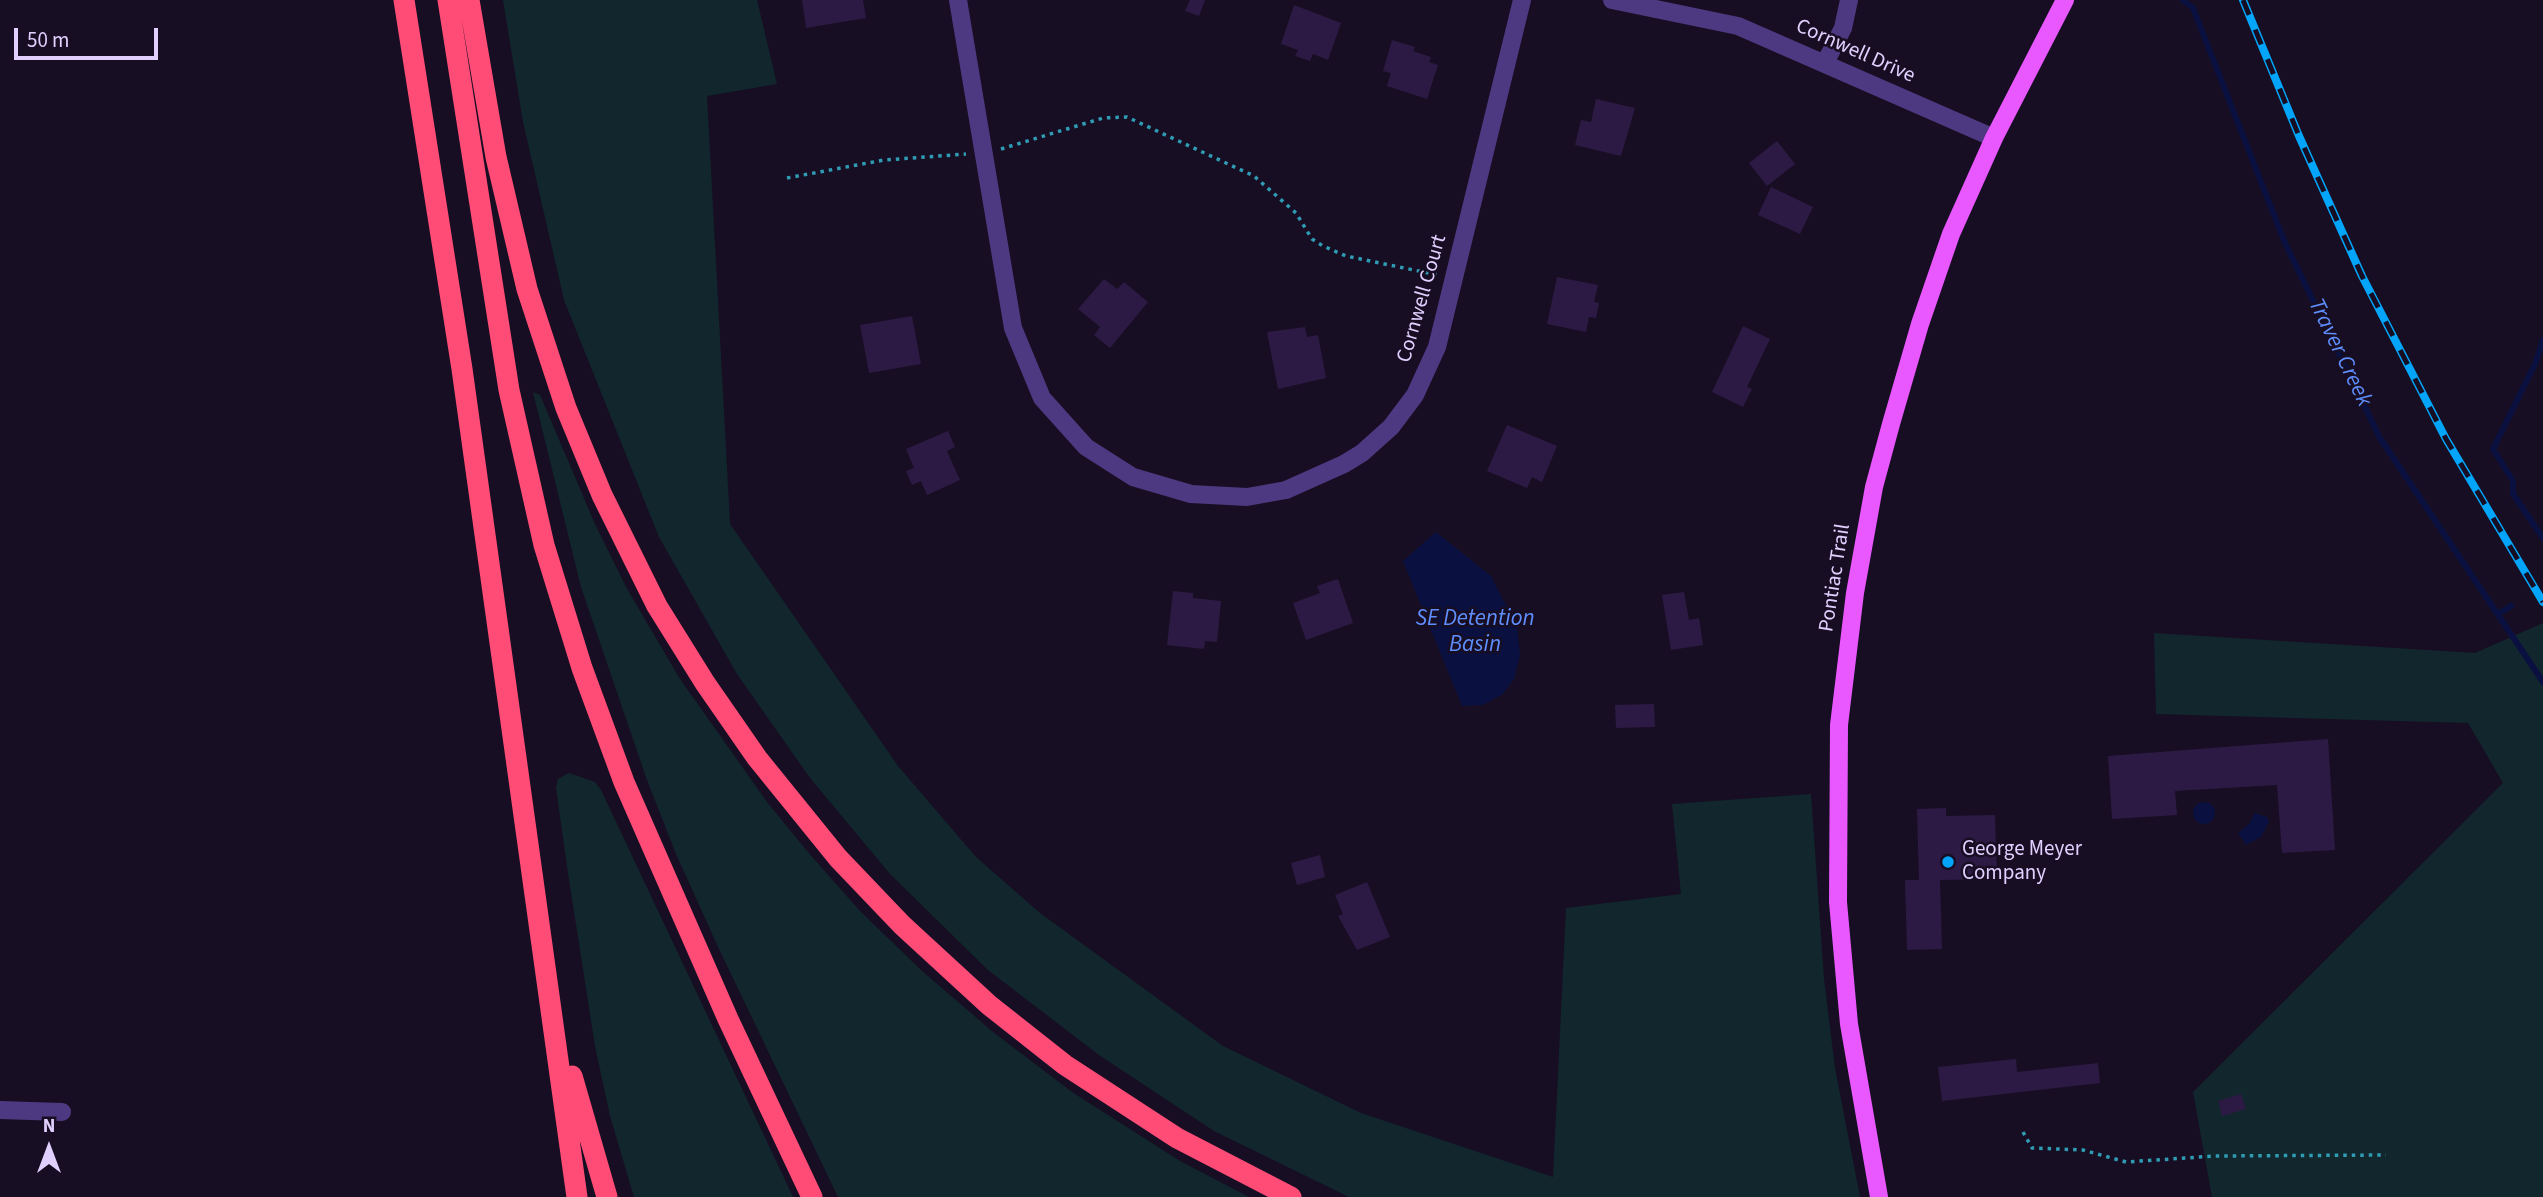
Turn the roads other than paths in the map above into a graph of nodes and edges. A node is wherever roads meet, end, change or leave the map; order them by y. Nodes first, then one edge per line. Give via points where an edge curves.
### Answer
1 (404, 0) edge
2 (448, 0) edge
3 (469, 0) edge
4 (958, 0) edge
5 (1522, 0) edge
6 (1612, 0) edge
7 (1849, 0) edge
8 (2064, 0) edge
9 (1825, 63) junction
10 (1994, 138) junction
11 (550, 986) junction
12 (0, 1110) edge
13 (62, 1112) dead end
14 (577, 1197) edge
15 (607, 1197) edge
16 (812, 1197) edge
17 (1291, 1197) edge
18 (1879, 1197) edge

1 - 11 highway
2 - 16 highway via 509,390 544,545 624,782
3 - 17 highway via 496,157 527,289 566,408 602,495 657,606 712,694 838,858 989,1005 1065,1065 1177,1139
4 - 5 street, Cornwell Court via 1013,328 1042,398 1094,453 1133,477 1164,488 1217,496 1271,493 1307,482 1362,453 1397,420 1415,395 1437,347
6 - 9 street, Cornwell Drive via 1738,26
7 - 9 street via 1843,28
8 - 10 main road, Pontiac Trail
9 - 10 street, Cornwell Drive
10 - 18 main road, Pontiac Trail via 1951,234 1903,380 1874,487 1842,690 1836,797 1840,936 1853,1051
11 - 14 highway
11 - 15 highway
12 - 13 street

